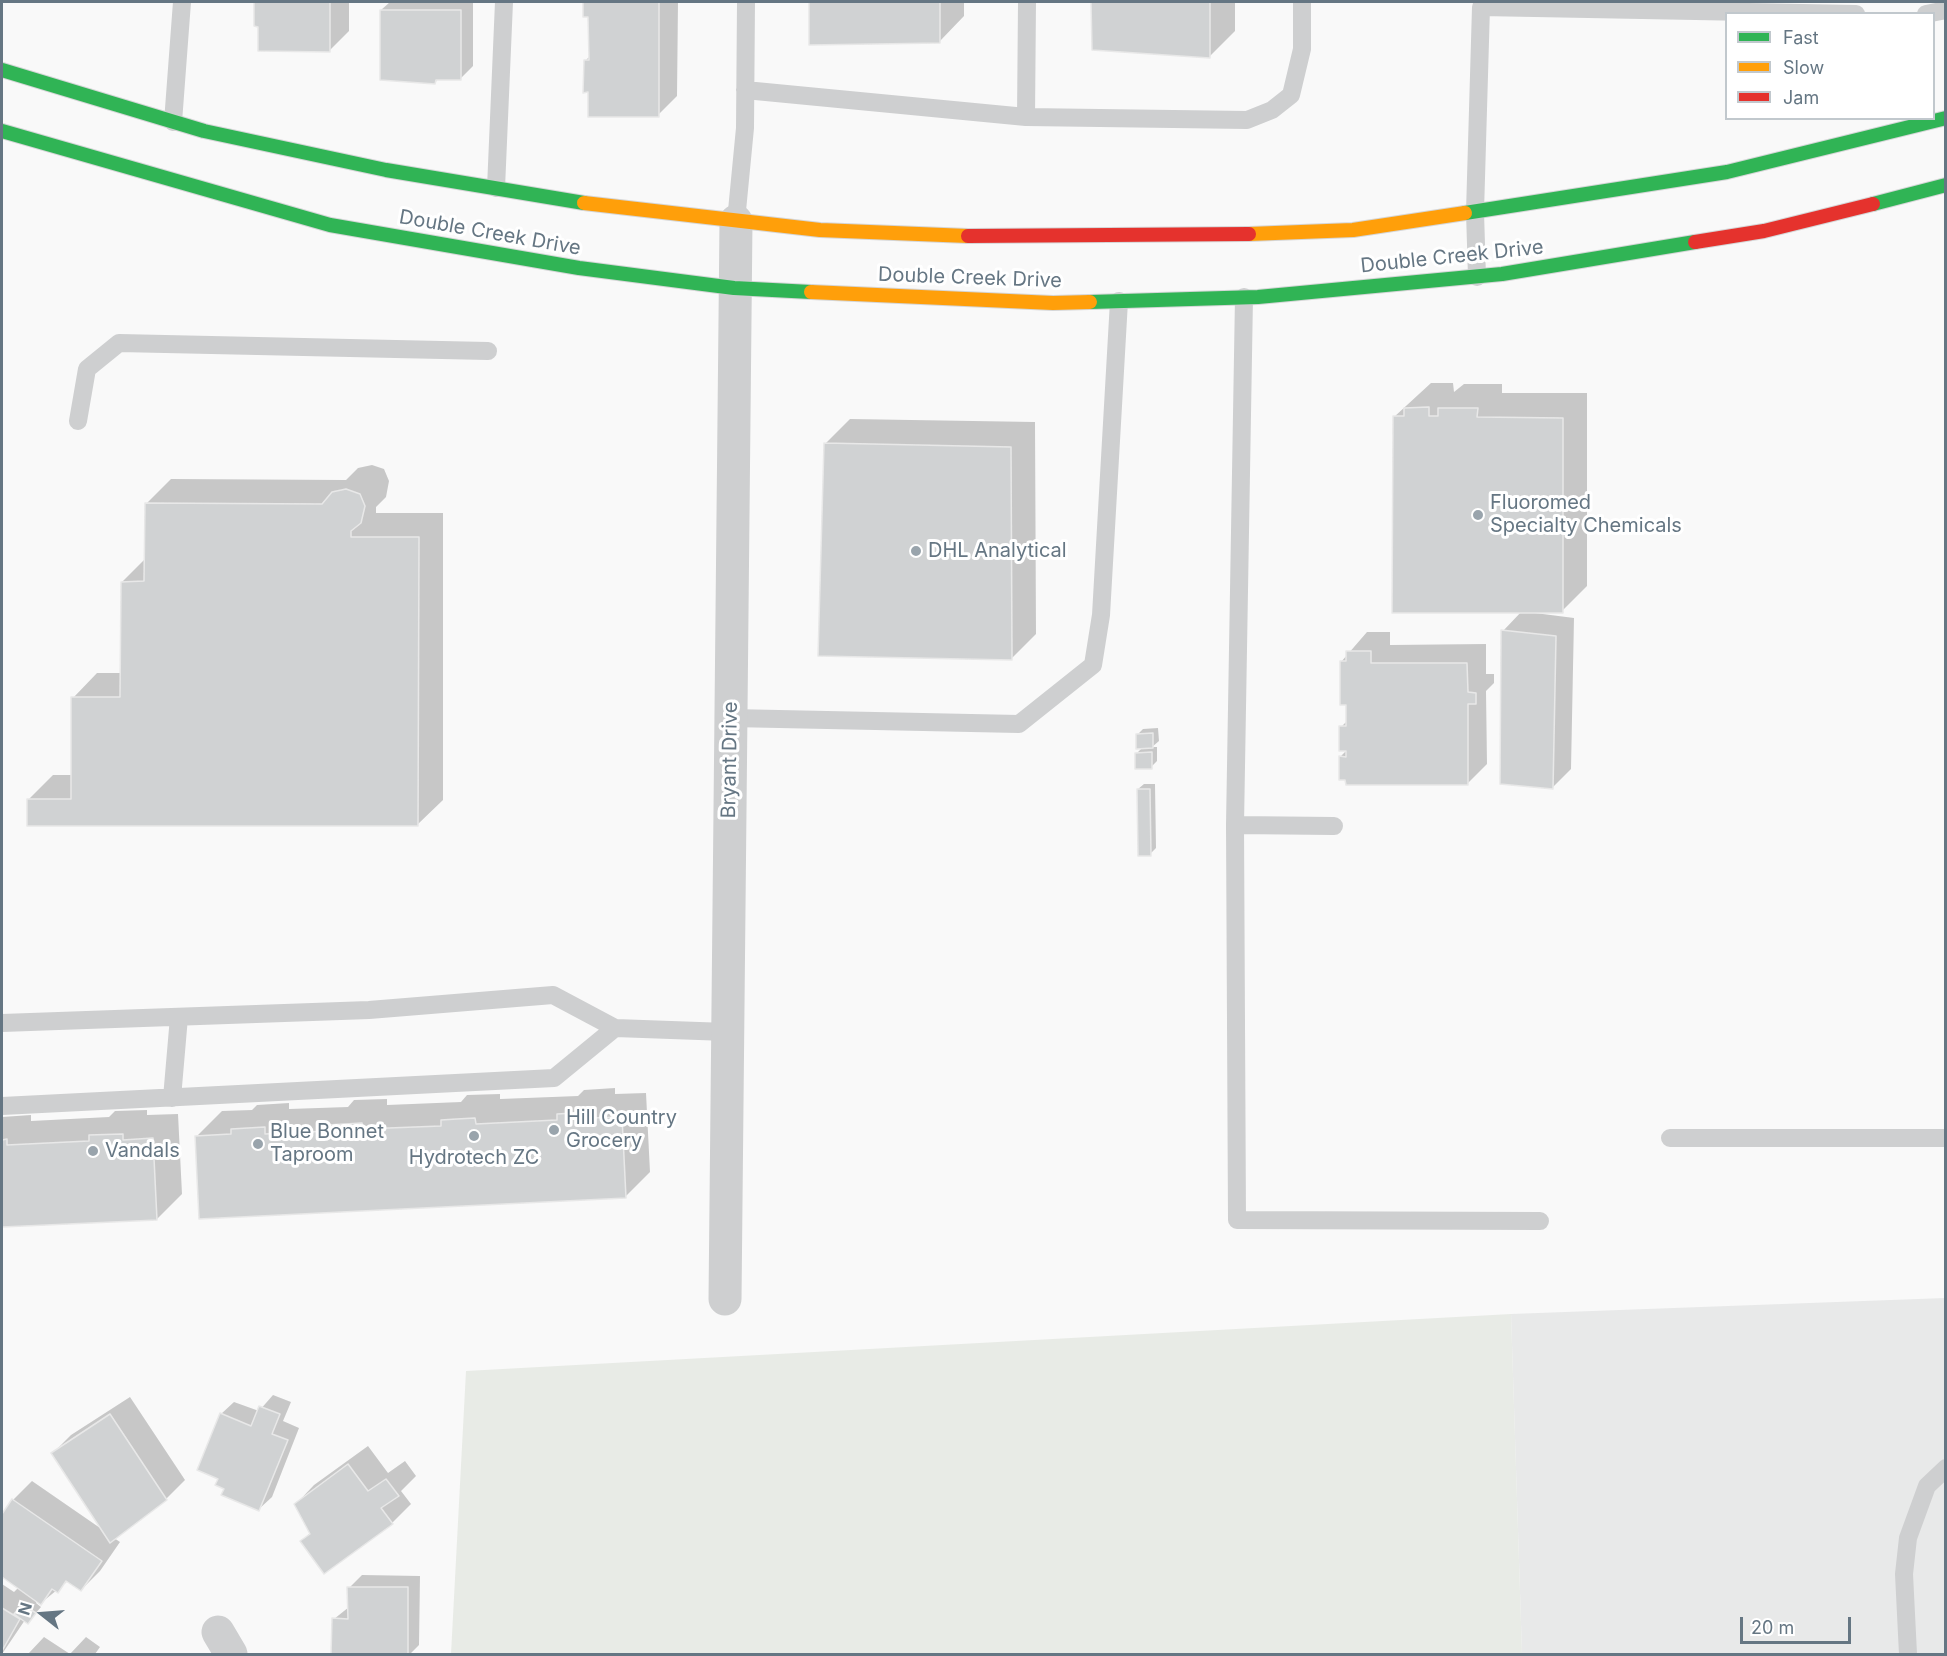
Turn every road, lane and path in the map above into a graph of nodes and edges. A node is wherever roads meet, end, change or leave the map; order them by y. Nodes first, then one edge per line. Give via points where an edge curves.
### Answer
1 (182, 2) edge
2 (504, 2) edge
3 (746, 2) edge
4 (1027, 2) edge
5 (1302, 2) edge
6 (1481, 4) edge
7 (1782, 12) edge
8 (2, 70) edge
9 (745, 90) junction
10 (1026, 117) junction
11 (1919, 120) edge
12 (173, 122) junction
13 (2, 131) edge
14 (1946, 186) edge
15 (496, 188) junction
16 (1475, 212) junction
17 (736, 221) junction
18 (1476, 277) junction
19 (734, 288) junction
20 (1244, 297) junction
21 (1119, 301) junction
22 (488, 351) dead end
23 (78, 421) dead end
24 (730, 718) junction
25 (1235, 825) junction
26 (1334, 826) dead end
27 (179, 1017) junction
28 (2, 1023) edge
29 (615, 1028) junction
30 (727, 1032) junction
31 (172, 1098) junction
32 (2, 1106) edge
33 (1670, 1138) dead end
34 (1946, 1138) edge
35 (1540, 1221) dead end
36 (725, 1299) dead end
37 (1946, 1468) edge
38 (1908, 1654) edge

1 - 12 lane
2 - 15 lane
3 - 9 lane
4 - 10 lane
5 - 10 lane via 1298,74 1291,95 1272,110 1247,120
6 - 7 lane
6 - 16 lane
8 - 12 street, Double Creek Drive
9 - 10 lane
9 - 17 lane
11 - 16 street, Double Creek Drive via 1727,172
12 - 15 street, Double Creek Drive via 386,170
13 - 19 street, Double Creek Drive via 330,225 579,268
14 - 18 street, Double Creek Drive via 1764,231
15 - 17 street, Double Creek Drive
16 - 17 street, Double Creek Drive via 1353,230 1199,237 996,237 820,230
16 - 18 lane
17 - 19 street, Bryant Drive
18 - 20 street, Double Creek Drive
19 - 21 street, Double Creek Drive via 1053,303
19 - 24 street, Bryant Drive
20 - 21 street, Double Creek Drive
20 - 25 lane
21 - 24 lane via 1101,615 1093,665 1020,724
22 - 23 lane via 119,343 87,369
24 - 30 street, Bryant Drive
25 - 26 lane
25 - 35 lane via 1237,1220
27 - 28 lane
27 - 29 lane via 369,1010 553,995
27 - 31 lane
29 - 30 lane
29 - 31 lane via 554,1078
30 - 36 street, Bryant Drive
31 - 32 lane
33 - 34 lane
37 - 38 lane via 1927,1486 1908,1538 1904,1574

